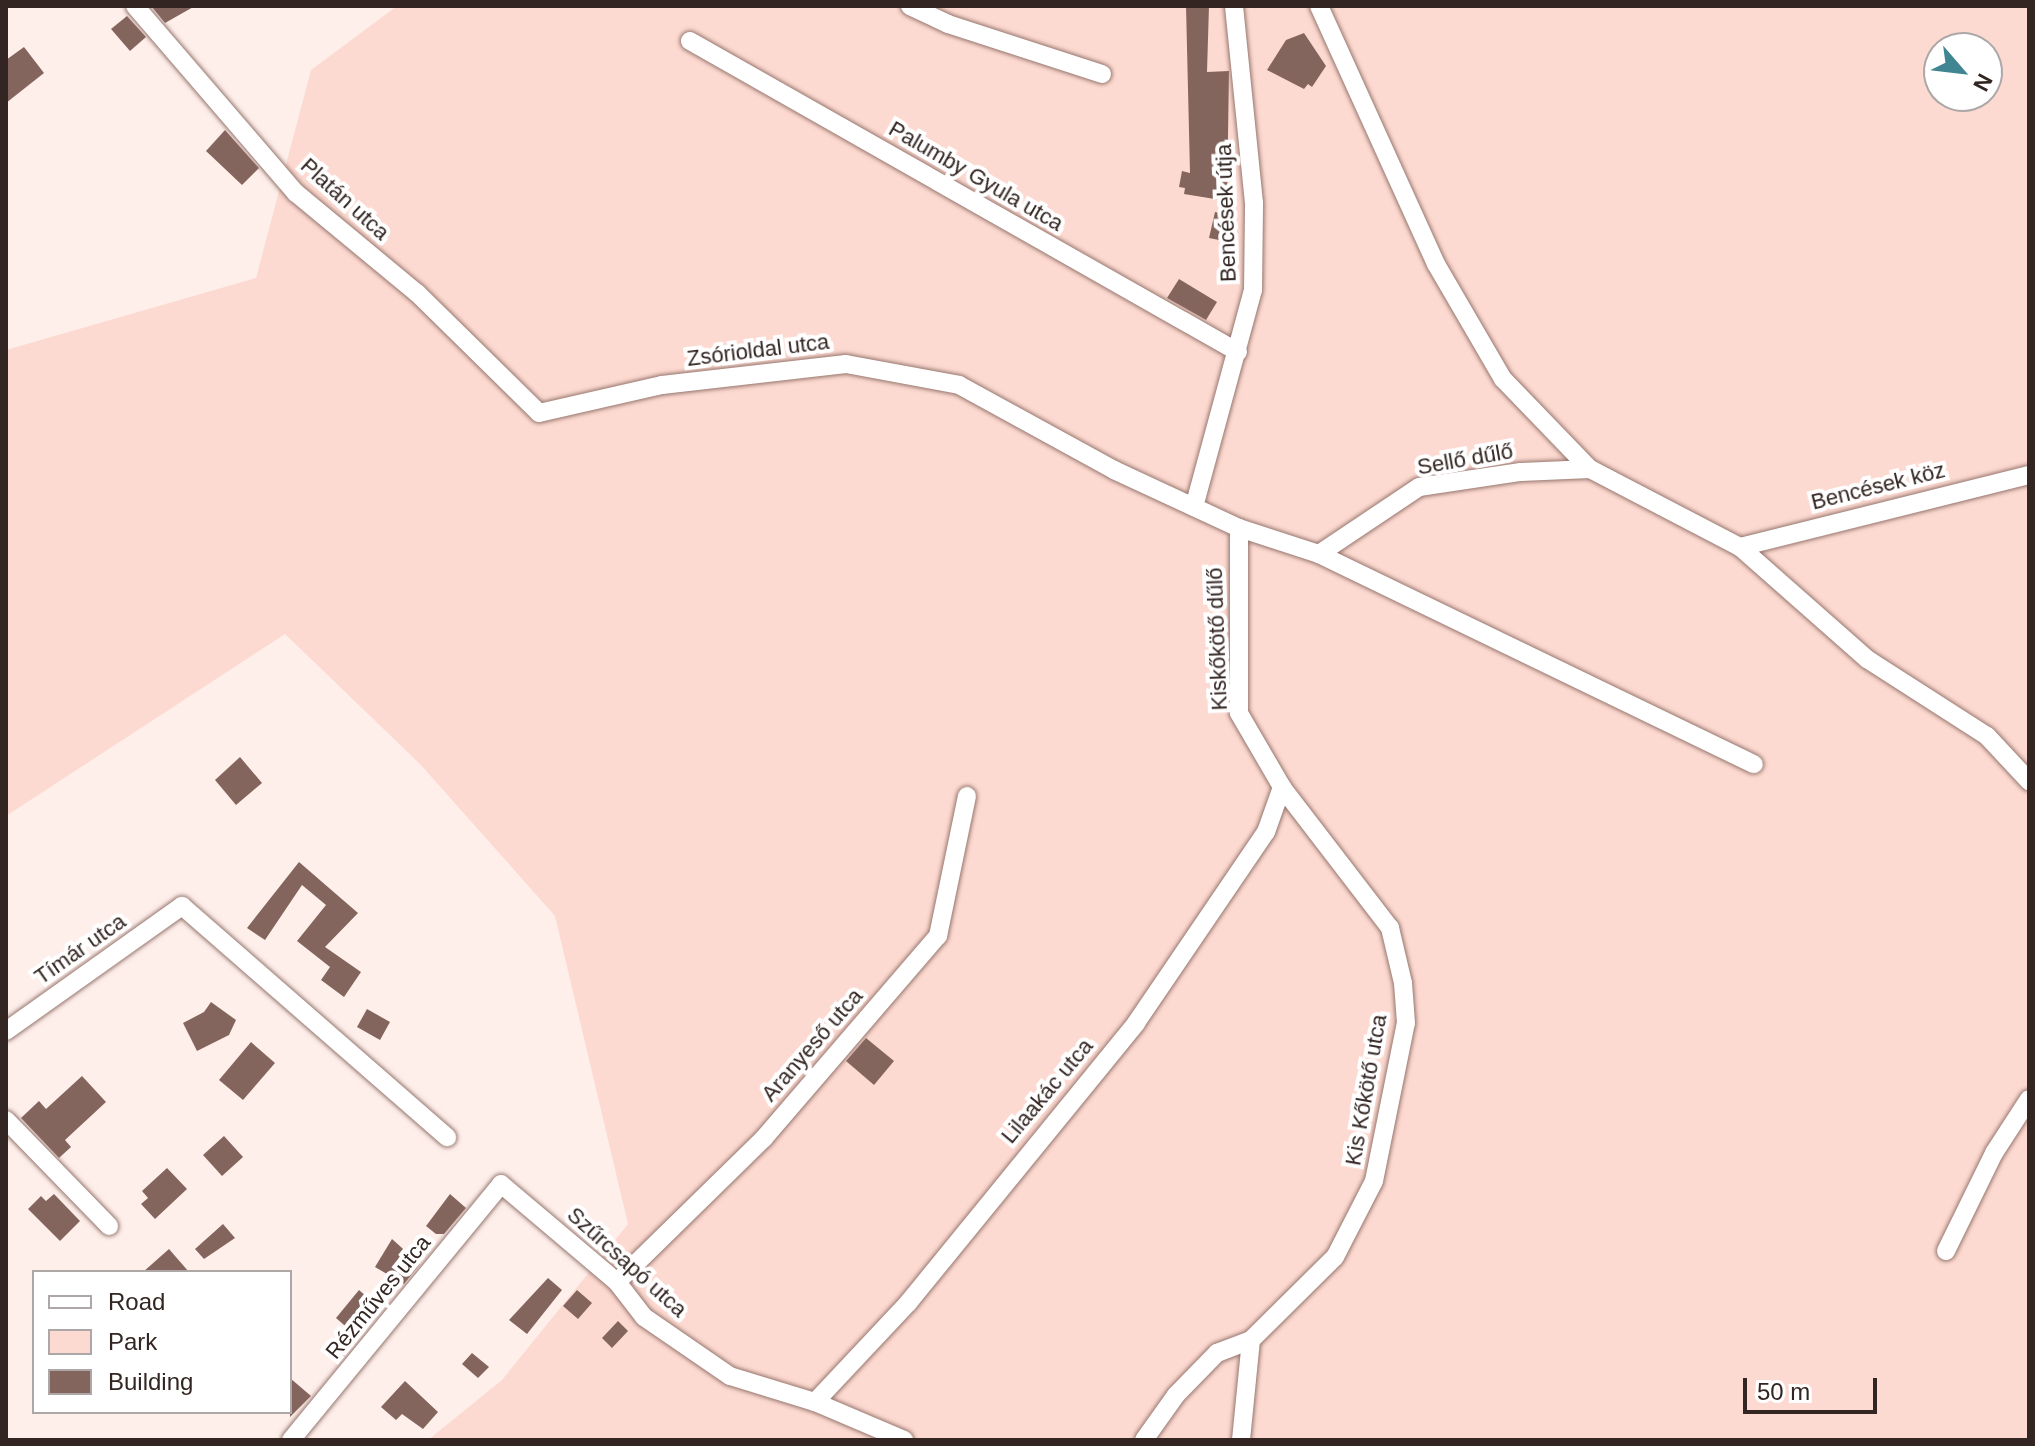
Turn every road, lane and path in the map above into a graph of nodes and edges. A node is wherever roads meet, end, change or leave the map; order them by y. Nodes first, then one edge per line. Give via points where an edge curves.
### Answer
1 (135, 6) edge
2 (910, 6) edge
3 (1234, 6) edge
4 (1319, 6) edge
5 (945, 14) edge
6 (690, 41) dead end
7 (1102, 74) dead end
8 (1238, 352) junction
9 (539, 413) joint
10 (1590, 469) junction
11 (2029, 475) edge
12 (1194, 507) junction
13 (1239, 528) junction
14 (1740, 547) junction
15 (1319, 554) junction
16 (1754, 764) dead end
17 (2029, 781) edge
18 (1282, 787) junction
19 (967, 796) dead end
20 (6, 1031) edge
21 (2029, 1099) edge
22 (6, 1120) edge
23 (447, 1137) dead end
24 (501, 1184) joint
25 (109, 1226) dead end
26 (1946, 1251) dead end
27 (617, 1282) junction
28 (1251, 1340) junction
29 (815, 1402) junction
30 (291, 1440) edge
31 (904, 1440) edge
32 (1144, 1440) edge
33 (1241, 1440) edge

1 - 9 street, Platán utca via 296,193 417,293
2 - 5 street
3 - 8 street, Bencések útja via 1254,203 1253,290
4 - 10 street via 1436,264 1495,366
5 - 7 street
6 - 8 street, Palumby Gyula utca
8 - 12 street, Bencések útja
9 - 12 street, Zsórioldal utca via 662,385 846,364 959,385 1114,470
10 - 14 street
10 - 15 street, Sellő dűlő via 1521,472 1419,487
11 - 14 street, Bencések köz
12 - 13 street, Zsórioldal utca
13 - 15 street, Zsórioldal utca
13 - 18 street, Kiskőkötő dűlő via 1239,713
14 - 17 street via 1867,659 1987,736
15 - 16 street, Zsórioldal utca
18 - 28 street, Kis Kőkötő utca via 1390,928 1406,1023 1374,1181 1335,1257
18 - 29 street, Lilaakác utca via 1266,832 1136,1023 908,1303
19 - 27 street, Aranyeső utca via 938,936 764,1138
20 - 23 street, Tímár utca via 182,906
21 - 26 street via 1994,1153
22 - 25 street
24 - 27 street, Szűrcsapó utca
24 - 30 street, Rézműves utca
27 - 29 street, Szűrcsapó utca via 644,1317 730,1376
28 - 32 street, Kis Kőkötő utca via 1217,1353 1176,1395
28 - 33 street
29 - 31 street, Szűrcsapó utca

